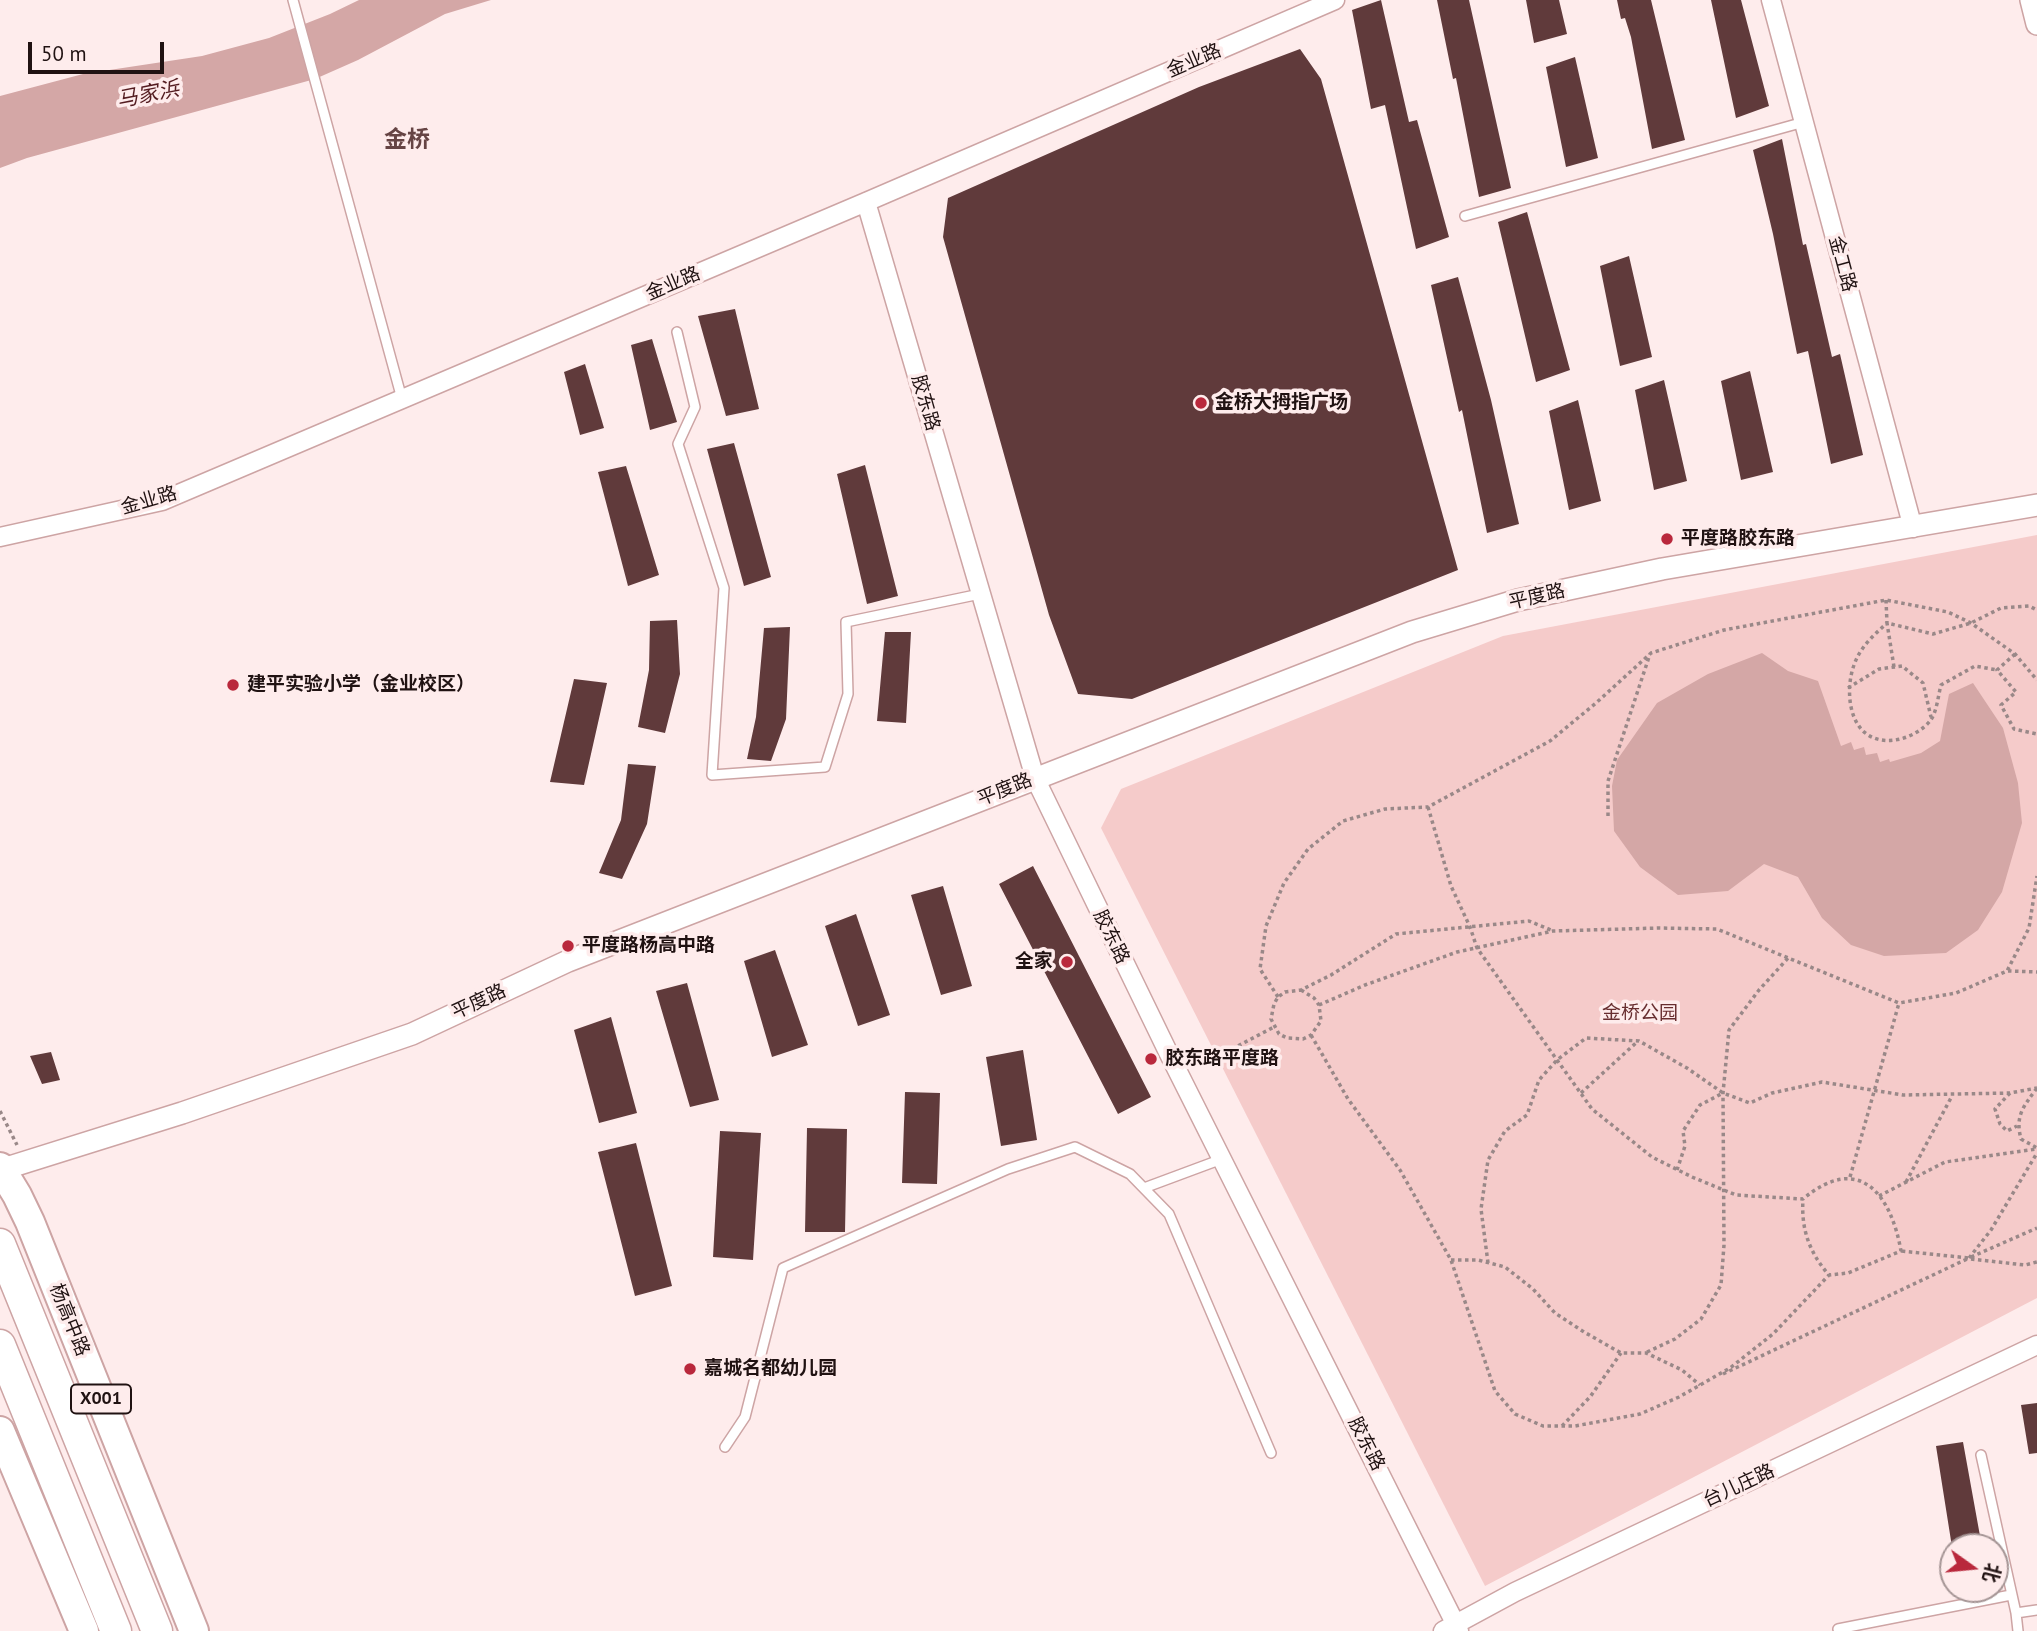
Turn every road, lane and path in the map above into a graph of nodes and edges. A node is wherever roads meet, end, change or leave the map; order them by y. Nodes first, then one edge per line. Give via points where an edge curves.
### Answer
1 (293, 0) edge
2 (1335, 0) edge
3 (1771, 0) edge
4 (2031, 0) edge
5 (2037, 24) edge
6 (1804, 122) junction
7 (866, 202) junction
8 (1465, 216) dead end
9 (677, 332) dead end
10 (402, 399) junction
11 (2037, 505) edge
12 (1913, 528) junction
13 (0, 537) edge
14 (980, 594) junction
15 (1886, 600) junction
16 (2037, 610) edge
17 (1887, 623) junction
18 (1971, 624) junction
19 (1651, 653) junction
20 (2015, 654) junction
21 (1894, 667) junction
22 (1997, 670) junction
23 (2037, 680) edge
24 (1849, 688) junction
25 (1932, 719) junction
26 (2037, 734) edge
27 (1035, 778) junction
28 (1428, 807) junction
29 (1608, 816) dead end
30 (2037, 876) edge
31 (1470, 927) junction
32 (1553, 931) junction
33 (1477, 948) junction
34 (1789, 957) junction
35 (2007, 971) junction
36 (2037, 972) edge
37 (1301, 990) junction
38 (1278, 997) junction
39 (1899, 1003) junction
40 (1319, 1004) junction
41 (1274, 1027) junction
42 (1311, 1035) junction
43 (1639, 1041) junction
44 (1232, 1049) dead end
45 (1557, 1059) junction
46 (2037, 1088) edge
47 (1874, 1092) junction
48 (1581, 1093) junction
49 (1723, 1093) junction
50 (2010, 1093) junction
51 (1952, 1096) junction
52 (2017, 1126) junction
53 (2037, 1150) edge
54 (1222, 1159) junction
55 (1, 1169) edge
56 (1677, 1170) junction
57 (1850, 1177) junction
58 (1905, 1183) junction
59 (1144, 1188) junction
60 (1723, 1189) junction
61 (1879, 1196) junction
62 (1803, 1199) junction
63 (2037, 1228) edge
64 (0, 1244) edge
65 (1901, 1251) junction
66 (1969, 1258) junction
67 (1451, 1261) junction
68 (2037, 1262) edge
69 (1488, 1263) junction
70 (1829, 1275) junction
71 (0, 1345) edge
72 (2037, 1345) edge
73 (1621, 1353) junction
74 (1646, 1353) junction
75 (1700, 1385) junction
76 (1562, 1426) junction
77 (0, 1432) edge
78 (725, 1447) dead end
79 (1271, 1453) dead end
80 (1981, 1455) dead end
81 (2011, 1595) junction
82 (2037, 1610) edge
83 (2016, 1613) junction
84 (155, 1626) edge
85 (1453, 1629) edge
86 (1838, 1629) dead end
87 (84, 1631) edge
88 (116, 1631) edge
89 (194, 1631) edge
90 (2018, 1631) edge

1 - 10 lane
2 - 7 street, 金业路
3 - 6 street, 金工路
4 - 5 street
6 - 8 lane
6 - 12 street, 金工路
7 - 10 street, 金业路
7 - 14 street, 胶东路
9 - 14 lane via 695,407 678,444 724,588 712,775 825,767 848,694 846,622
10 - 13 street, 金业路 via 162,500
11 - 12 street, 平度路
12 - 27 street, 平度路 via 1662,569 1518,600 1412,632
14 - 27 street, 胶东路
15 - 17 path
15 - 18 path via 1948,612
15 - 19 path via 1724,630
16 - 18 path via 2029,606 2001,608
17 - 18 path via 1933,634
17 - 21 path
17 - 24 path via 1870,638 1854,663
18 - 20 path
19 - 28 path via 1550,741
19 - 29 path via 1608,781
20 - 22 path
20 - 23 path
21 - 24 path via 1879,668
21 - 25 path via 1902,666 1923,683
22 - 25 path via 1975,666 1941,685
22 - 26 path via 2016,692 2001,705 2014,729
24 - 25 path via 1862,730 1877,740 1899,740
27 - 54 street, 胶东路
27 - 55 street, 平度路 via 568,961 412,1034
28 - 31 path via 1451,886
28 - 38 path via 1385,808 1343,821 1308,849 1284,883 1266,926 1260,969
30 - 35 path via 2029,928
31 - 32 path via 1529,921
31 - 33 path
31 - 37 path via 1396,934
32 - 33 path
32 - 34 path via 1717,929
33 - 40 path
33 - 45 path
34 - 39 path
34 - 49 path via 1730,1030
35 - 36 path
35 - 39 path via 1956,993
37 - 38 path
37 - 40 path
38 - 41 path via 1271,1011
39 - 47 path
40 - 42 path via 1321,1021
41 - 42 path via 1287,1038
41 - 44 path
42 - 67 path via 1348,1099 1400,1170
43 - 45 path via 1586,1038
43 - 48 path
43 - 49 path
45 - 48 path
45 - 69 path via 1539,1080 1527,1115 1505,1131 1488,1160 1481,1209
46 - 50 path
46 - 52 path
47 - 49 path via 1822,1082 1750,1103
47 - 51 path
47 - 57 path
48 - 56 path via 1592,1109 1652,1157
49 - 56 path via 1700,1105 1682,1131 1685,1146
49 - 60 path
50 - 51 path
50 - 52 path via 1995,1109 2007,1131
51 - 58 path
52 - 53 path via 2021,1139
53 - 58 path via 1945,1162
53 - 66 path via 1991,1230
54 - 59 lane
54 - 85 street, 胶东路
55 - 89 main road, 杨高中路 / X001 via 30,1222
56 - 60 path
57 - 61 path
57 - 62 path via 1817,1187
58 - 61 path
59 - 78 lane via 1130,1174 1075,1147 1008,1169 783,1268 745,1417
59 - 79 lane via 1169,1214
60 - 62 path via 1736,1195
60 - 74 path via 1721,1285 1701,1319
61 - 65 path via 1896,1226
62 - 70 path via 1807,1242
63 - 66 path
64 - 84 highway, 杨高中路 / X001
65 - 66 path
65 - 70 path via 1848,1273
66 - 68 path via 2025,1265
66 - 75 path
67 - 69 path
67 - 76 path via 1495,1391 1515,1414 1543,1426
69 - 73 path via 1505,1267 1555,1314
70 - 75 path via 1773,1334
71 - 88 highway
72 - 85 street, 台儿庄路 via 1515,1592
73 - 74 path
73 - 76 path via 1590,1397
74 - 75 path via 1682,1370
75 - 76 path via 1640,1414
77 - 87 main road
80 - 81 lane
81 - 83 lane
81 - 86 lane
82 - 83 lane
83 - 90 lane

